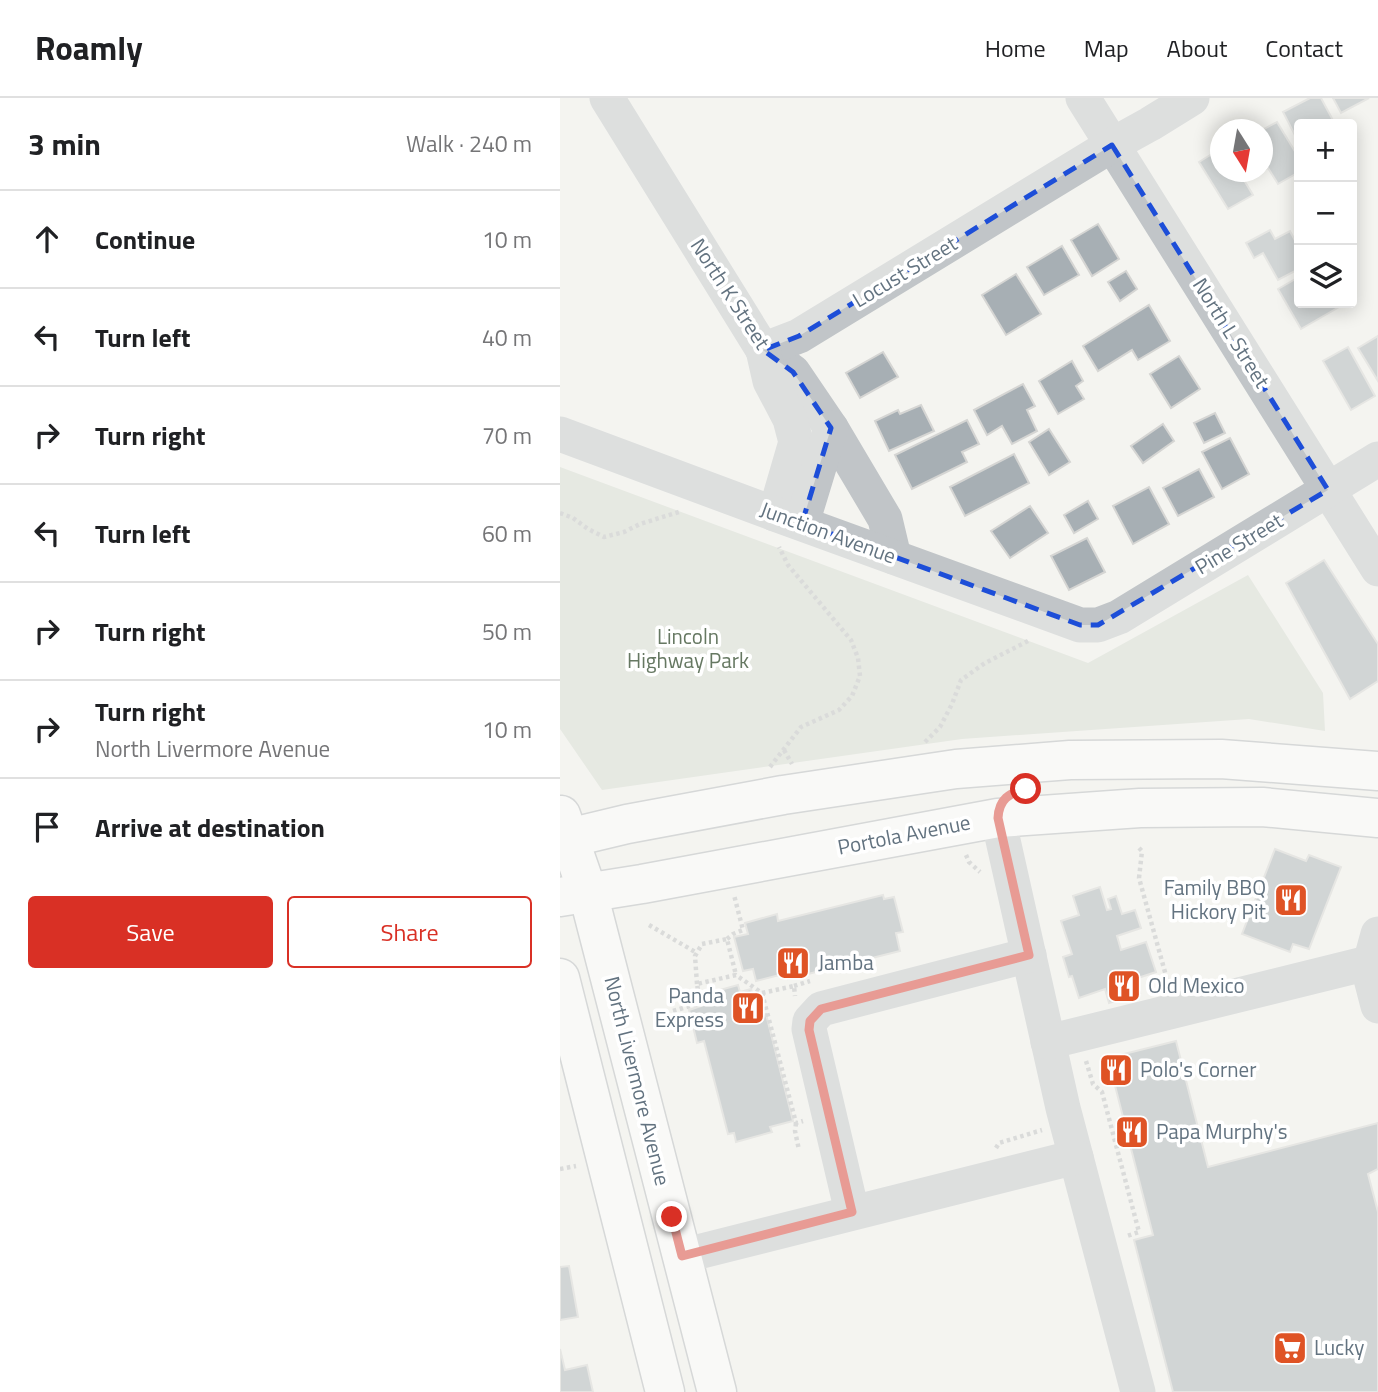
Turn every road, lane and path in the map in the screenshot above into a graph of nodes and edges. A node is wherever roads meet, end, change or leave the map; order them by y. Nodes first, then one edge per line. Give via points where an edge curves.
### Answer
1 (607, 98) edge
2 (1083, 98) edge
3 (1192, 98) edge
4 (1112, 145) junction
5 (762, 350) junction
6 (831, 428) junction
7 (560, 434) edge
8 (1378, 459) edge
9 (1328, 490) junction
10 (682, 511) dead end
11 (560, 513) edge
12 (785, 528) junction
13 (894, 557) junction
14 (1378, 569) edge
15 (1098, 625) joint
16 (1030, 640) dead end
17 (921, 745) dead end
18 (1221, 759) junction
19 (768, 770) dead end
20 (1378, 771) edge
21 (998, 818) junction
22 (1378, 819) edge
23 (563, 831) edge
24 (1139, 848) dead end
25 (965, 853) dead end
26 (984, 884) dead end
27 (734, 892) dead end
28 (574, 895) edge
29 (649, 925) dead end
30 (727, 939) junction
31 (1375, 948) edge
32 (697, 953) junction
33 (1029, 955) junction
34 (736, 975) junction
35 (560, 978) edge
36 (696, 984) junction
37 (1170, 991) dead end
38 (762, 993) junction
39 (795, 999) dead end
40 (1378, 1006) edge
41 (673, 1011) dead end
42 (1048, 1042) junction
43 (1082, 1050) dead end
44 (812, 1119) dead end
45 (796, 1122) junction
46 (799, 1150) dead end
47 (1076, 1157) junction
48 (852, 1212) junction
49 (1121, 1237) dead end
50 (682, 1256) junction
51 (665, 1392) edge
52 (717, 1392) edge
53 (1138, 1392) edge

1 - 5 street, North K Street
2 - 4 street, North L Street
3 - 4 street, Locust Street
4 - 5 street, Locust Street via 799,336
4 - 9 street, North L Street
5 - 6 street, North K Street via 793,372
5 - 12 street via 796,442
6 - 12 street via 814,489
6 - 13 street, North K Street via 885,519
7 - 12 street, Junction Avenue
8 - 9 street, Pine Street
9 - 14 street, North L Street
9 - 15 street, Pine Street via 1119,617
10 - 11 path via 604,537
12 - 13 street, Junction Avenue
12 - 19 path via 788,565 851,640 860,676 852,696 839,710 801,727
13 - 15 street, Junction Avenue via 1080,625
16 - 17 path via 961,680 940,727
18 - 20 main road
18 - 21 main road via 1141,782 1019,790 1002,801
18 - 23 main road via 1070,760 956,769
21 - 22 main road, Portola Avenue via 1140,808 1262,807
21 - 28 main road, Portola Avenue
21 - 33 street
23 - 28 main road, North Livermore Avenue
24 - 37 path via 1139,878
25 - 26 path via 981,872
27 - 30 path via 743,930
28 - 50 main road, North Livermore Avenue
29 - 32 path
30 - 32 path via 702,944
30 - 34 path
31 - 40 street via 1370,975
31 - 42 street
32 - 36 path
33 - 42 street
33 - 48 street via 821,1009 810,1021
34 - 36 path
34 - 38 path
35 - 51 main road
36 - 41 path via 700,1003
38 - 39 path via 794,986
38 - 45 path
42 - 47 street
43 - 49 path via 1093,1084 1102,1092 1139,1232
44 - 45 path
45 - 46 path
47 - 48 street
47 - 53 street
48 - 50 street
50 - 52 main road, North Livermore Avenue

